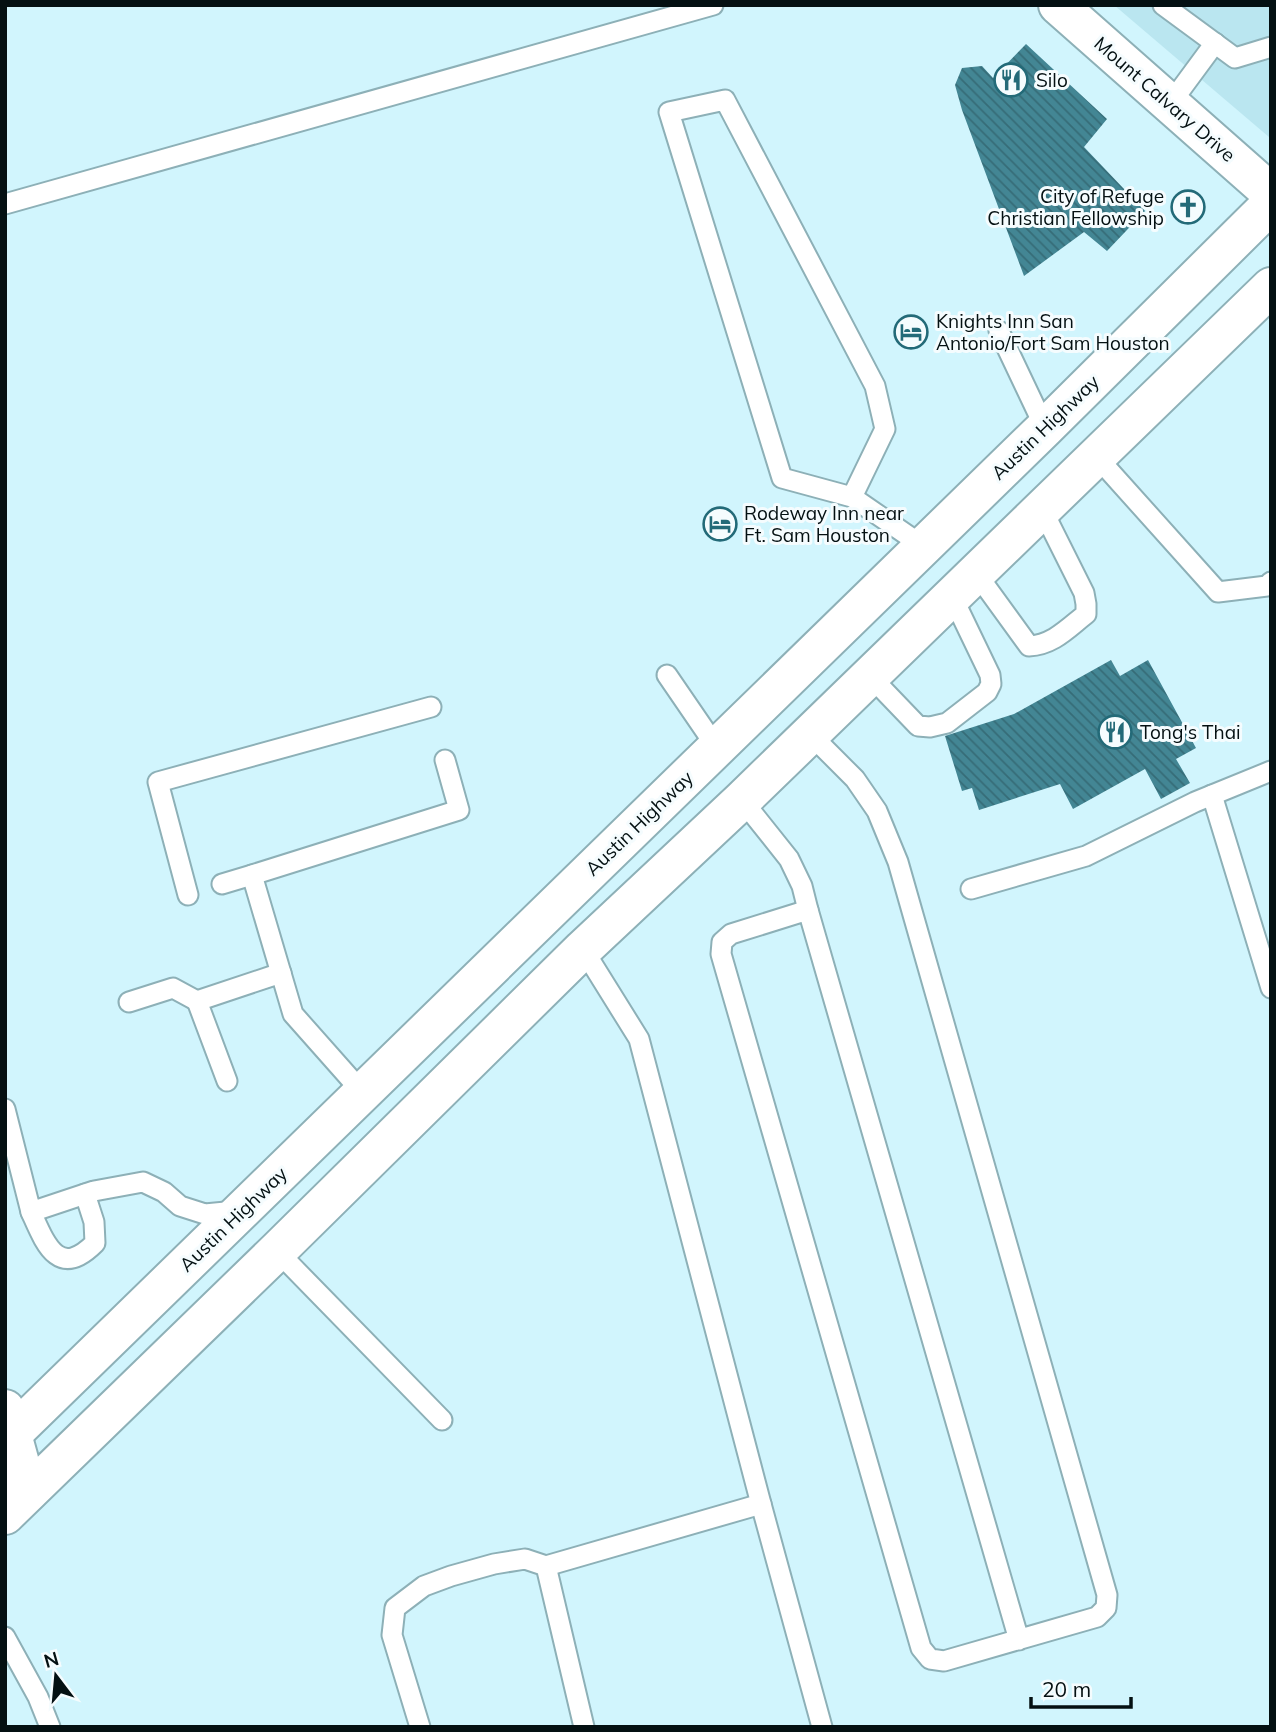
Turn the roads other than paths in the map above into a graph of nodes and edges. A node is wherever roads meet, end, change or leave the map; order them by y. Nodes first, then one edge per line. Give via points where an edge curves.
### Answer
1 (713, 5) edge
2 (1058, 5) edge
3 (1163, 5) edge
4 (1215, 43) junction
5 (1271, 47) edge
6 (1170, 104) junction
7 (1271, 193) edge
8 (5, 204) edge
9 (1271, 204) edge
10 (1271, 287) edge
11 (999, 331) dead end
12 (1045, 428) junction
13 (1096, 456) junction
14 (852, 497) junction
15 (1042, 509) junction
16 (923, 546) junction
17 (1271, 582) edge
18 (964, 585) junction
19 (667, 675) dead end
20 (870, 676) junction
21 (431, 707) dead end
22 (810, 734) junction
23 (717, 748) junction
24 (445, 760) dead end
25 (1271, 771) edge
26 (1212, 795) junction
27 (742, 800) junction
28 (252, 875) junction
29 (222, 884) dead end
30 (971, 889) dead end
31 (188, 895) dead end
32 (808, 910) junction
33 (583, 949) junction
34 (282, 973) junction
35 (1271, 988) edge
36 (197, 1001) junction
37 (129, 1002) dead end
38 (227, 1081) dead end
39 (363, 1093) junction
40 (5, 1109) edge
41 (85, 1194) junction
42 (241, 1211) junction
43 (31, 1212) junction
44 (277, 1251) junction
45 (442, 1420) dead end
46 (8, 1428) edge
47 (17, 1504) edge
48 (761, 1504) junction
49 (546, 1566) junction
50 (5, 1637) edge
51 (1019, 1640) junction
52 (50, 1727) edge
53 (419, 1727) edge
54 (584, 1727) edge
55 (822, 1727) edge

1 - 8 lane
2 - 6 main road, Mount Calvary Drive
3 - 4 lane
4 - 5 lane via 1235,58
4 - 6 lane
6 - 7 main road, Mount Calvary Drive
9 - 12 main road, Austin Highway
10 - 13 main road
11 - 12 lane
12 - 16 main road, Austin Highway
13 - 15 main road
13 - 17 lane via 1217,592
14 - 14 lane via 782,478 669,112 725,100 875,386 885,429
14 - 16 lane
15 - 18 main road
15 - 18 lane via 1084,593 1086,614 1051,642 1029,646
16 - 23 main road, Austin Highway
18 - 20 main road
18 - 20 lane via 990,675 988,692 947,723 918,726
19 - 23 lane
20 - 22 main road
21 - 31 lane via 158,782
22 - 27 main road
22 - 51 lane via 855,779 877,811 898,862 1107,1595 1107,1608 1097,1617
23 - 39 main road, Austin Highway
24 - 28 lane via 459,810
25 - 26 lane
26 - 30 lane via 1086,856
26 - 35 lane
27 - 32 lane via 789,859
27 - 33 main road
28 - 29 lane
28 - 34 lane
32 - 51 lane
32 - 51 lane via 731,934 722,942 721,954 921,1648 930,1659 944,1661
33 - 44 main road
33 - 48 lane via 639,1040
34 - 36 lane
34 - 39 lane via 293,1014
36 - 37 lane via 173,988
36 - 38 lane
39 - 42 main road, Austin Highway
40 - 43 lane
41 - 42 lane via 143,1182 180,1206 205,1214
41 - 43 lane
41 - 43 lane via 95,1243 71,1258 55,1254 45,1243
42 - 46 main road, Austin Highway
44 - 45 lane
44 - 47 main road
46 - 47 main road
48 - 49 lane
48 - 55 lane
49 - 53 lane via 525,1559 450,1576 425,1586 395,1608 392,1635
49 - 54 lane
50 - 52 lane

